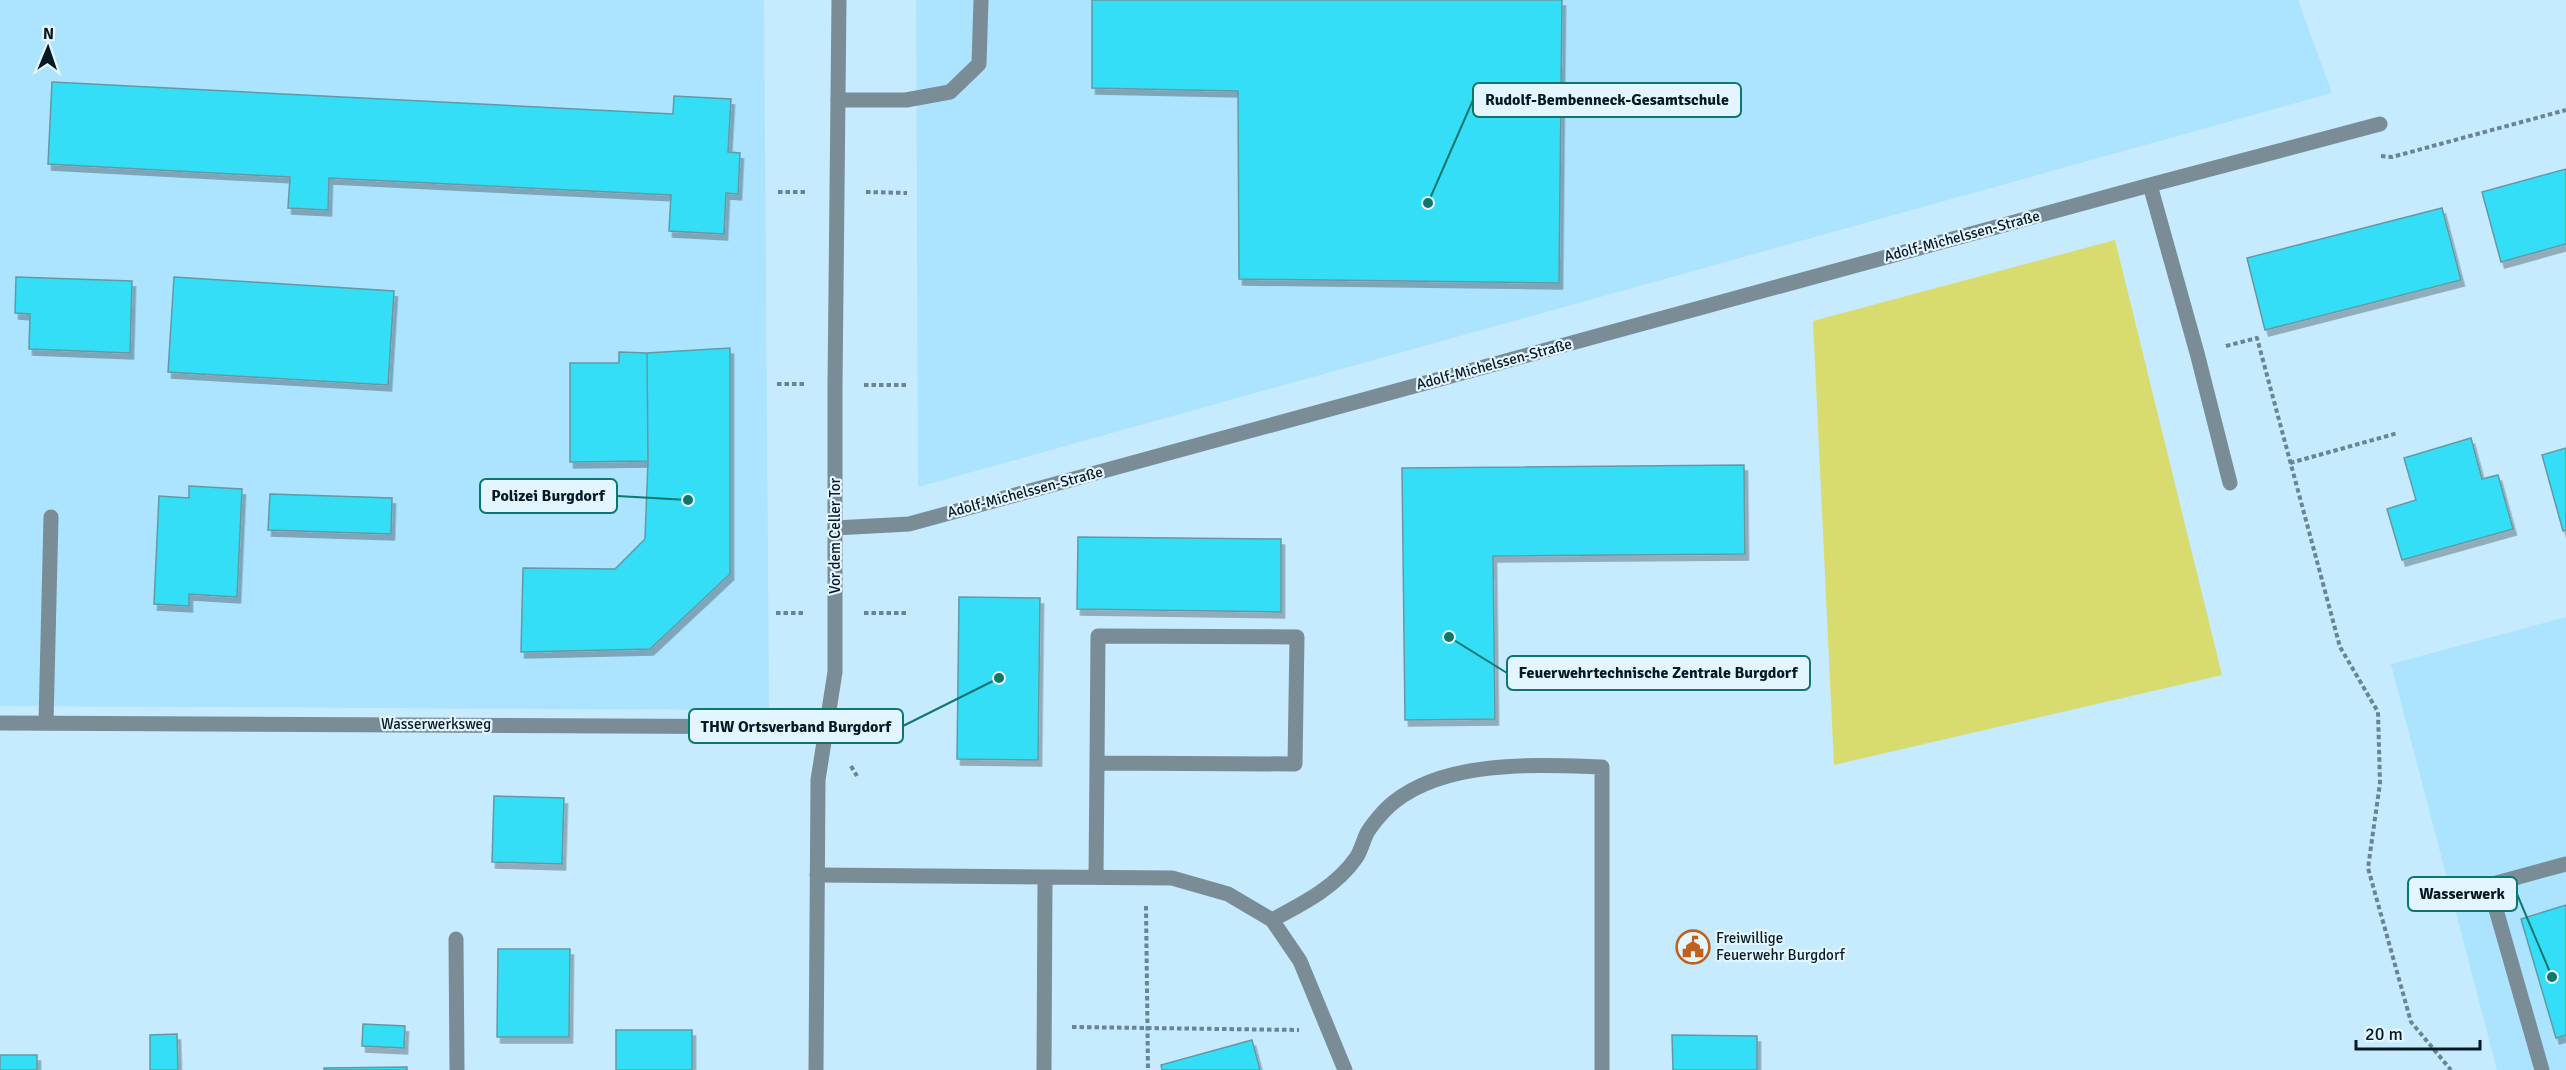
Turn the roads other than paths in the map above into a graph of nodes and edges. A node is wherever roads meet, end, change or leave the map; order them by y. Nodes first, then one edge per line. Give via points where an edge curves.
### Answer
1 (839, 0) edge
2 (981, 0) edge
3 (838, 100) junction
4 (2380, 124) dead end
5 (2150, 185) junction
6 (2230, 483) dead end
7 (51, 517) dead end
8 (835, 528) junction
9 (46, 722) junction
10 (0, 723) edge
11 (826, 727) junction
12 (1097, 763) junction
13 (2566, 864) edge
14 (817, 875) junction
15 (1045, 877) junction
16 (1096, 878) junction
17 (1272, 920) junction
18 (456, 939) dead end
19 (457, 1070) edge
20 (816, 1070) edge
21 (1044, 1070) edge
22 (1345, 1070) edge
23 (1602, 1070) edge
24 (2542, 1070) edge

1 - 3 street, Vor dem Celler Tor
2 - 3 street via 979,64 950,92 906,100
3 - 8 street, Vor dem Celler Tor
4 - 5 street, Adolf-Michelssen-Straße
5 - 6 street
5 - 8 street, Adolf-Michelssen-Straße via 909,524
7 - 9 street
8 - 11 street, Vor dem Celler Tor via 836,672
9 - 10 street, Wasserwerksweg
9 - 11 street, Wasserwerksweg
11 - 14 street, Vor dem Celler Tor via 818,780
12 - 12 street via 1098,636 1297,637 1295,764
12 - 16 street
13 - 24 street via 2489,885
14 - 15 street
14 - 20 street, Vor dem Celler Tor
15 - 16 street
15 - 21 street
16 - 17 street via 1172,878 1228,894
17 - 22 street via 1300,961
17 - 23 street via 1336,879 1357,857 1368,831 1394,802 1428,783 1488,766 1602,767
18 - 19 street

